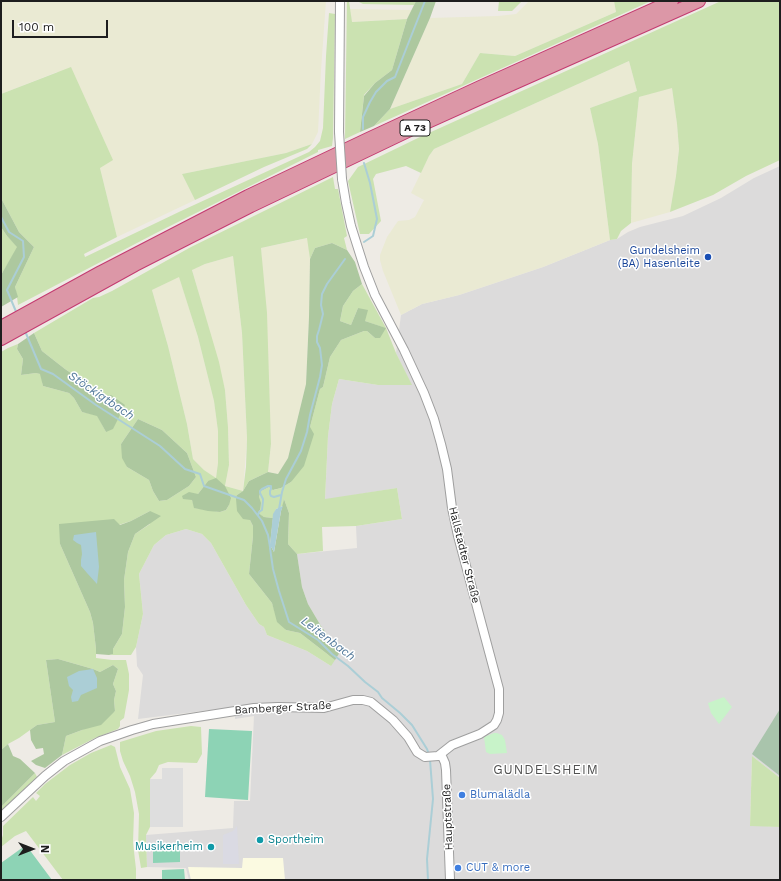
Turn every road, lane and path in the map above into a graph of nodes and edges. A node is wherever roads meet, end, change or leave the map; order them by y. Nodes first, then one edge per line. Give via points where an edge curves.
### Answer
1 (340, 1) edge
2 (672, 1) edge
3 (699, 1) edge
4 (104, 276) junction
5 (2, 335) edge
6 (433, 756) junction
7 (1, 817) edge
8 (450, 880) edge

1 - 6 street, Hallstadter Straße, bridge via 339,132 342,179 351,226 358,251 382,309 419,381 434,419 445,456 458,536 499,689 499,713 494,725
2 - 4 highway, A 73 via 480,87 248,196
3 - 4 highway, A 73 via 483,97
4 - 5 highway, A 73
6 - 7 street, Bamberger Straße via 417,752 393,720 371,702 363,700 353,700 324,708 254,708 196,716 143,726 100,741 64,761
6 - 8 street, Hauptstraße via 445,763

